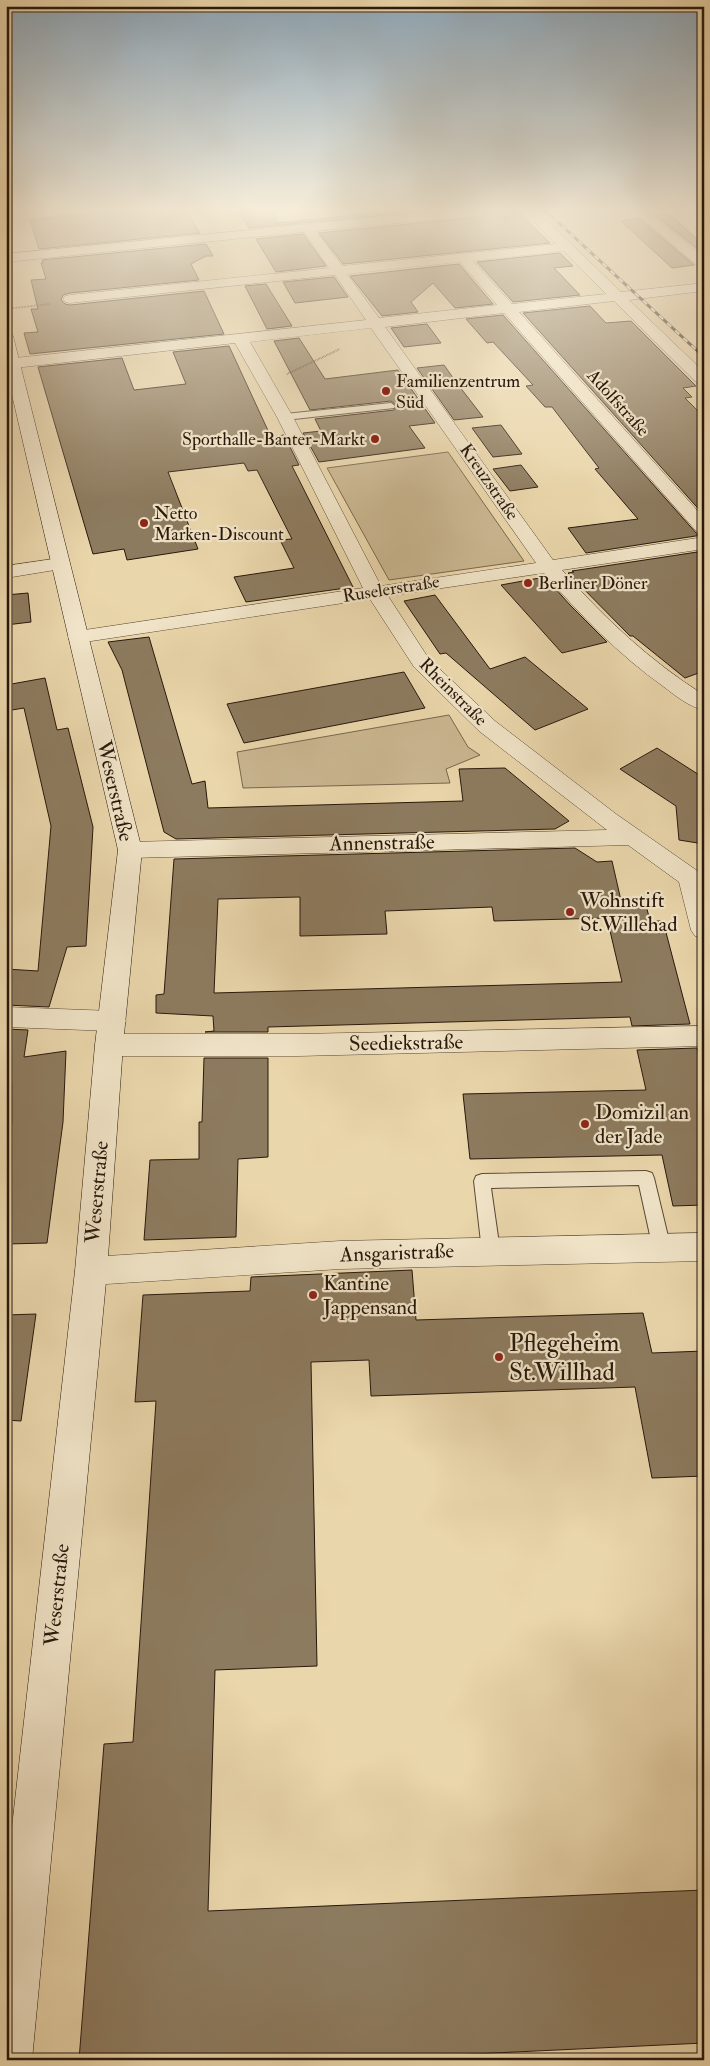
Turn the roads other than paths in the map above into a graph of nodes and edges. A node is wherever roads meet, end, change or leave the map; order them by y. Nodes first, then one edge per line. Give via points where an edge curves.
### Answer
1 (366, 307) edge
2 (523, 307) edge
3 (630, 307) edge
4 (508, 309) junction
5 (377, 323) junction
6 (240, 338) junction
7 (8, 355) edge
8 (704, 381) edge
9 (391, 406) dead end
10 (285, 417) junction
11 (704, 529) edge
12 (704, 544) edge
13 (60, 564) junction
14 (547, 565) junction
15 (6, 572) edge
16 (375, 592) junction
17 (78, 637) junction
18 (704, 704) edge
19 (634, 837) junction
20 (130, 850) junction
21 (697, 874) edge
22 (704, 930) edge
23 (6, 1017) edge
24 (111, 1033) junction
25 (704, 1036) edge
26 (704, 1247) edge
27 (662, 1248) junction
28 (491, 1251) junction
29 (91, 1271) junction
30 (9, 2060) edge

1 - 5 street, Kreuzstraße
2 - 4 street
3 - 8 street
4 - 5 street
4 - 11 street, Adolfstraße
5 - 6 street
5 - 14 street, Kreuzstraße
6 - 7 street
6 - 10 street, Rheinstraße
7 - 13 street, Weserstraße
9 - 10 lane
10 - 16 street, Rheinstraße
12 - 14 street, Ruselerstraße
13 - 15 street
13 - 17 street, Weserstraße
14 - 16 street, Ruselerstraße
14 - 18 street, Kreuzstraße via 578,602 616,638
16 - 17 street, Ruselerstraße
16 - 19 street, Rheinstraße via 421,663 486,726
17 - 20 street, Weserstraße
19 - 20 street, Annenstraße
19 - 21 street, Rheinstraße
20 - 24 street, Weserstraße
21 - 22 street, Rheinstraße
23 - 24 street, Seediekstraße
24 - 25 street, Seediekstraße via 298,1045
24 - 29 street, Weserstraße
26 - 27 street, Ansgaristraße
27 - 28 street, Ansgaristraße
27 - 28 lane via 646,1178 482,1181
28 - 29 street, Ansgaristraße via 340,1255
29 - 30 street, Weserstraße

